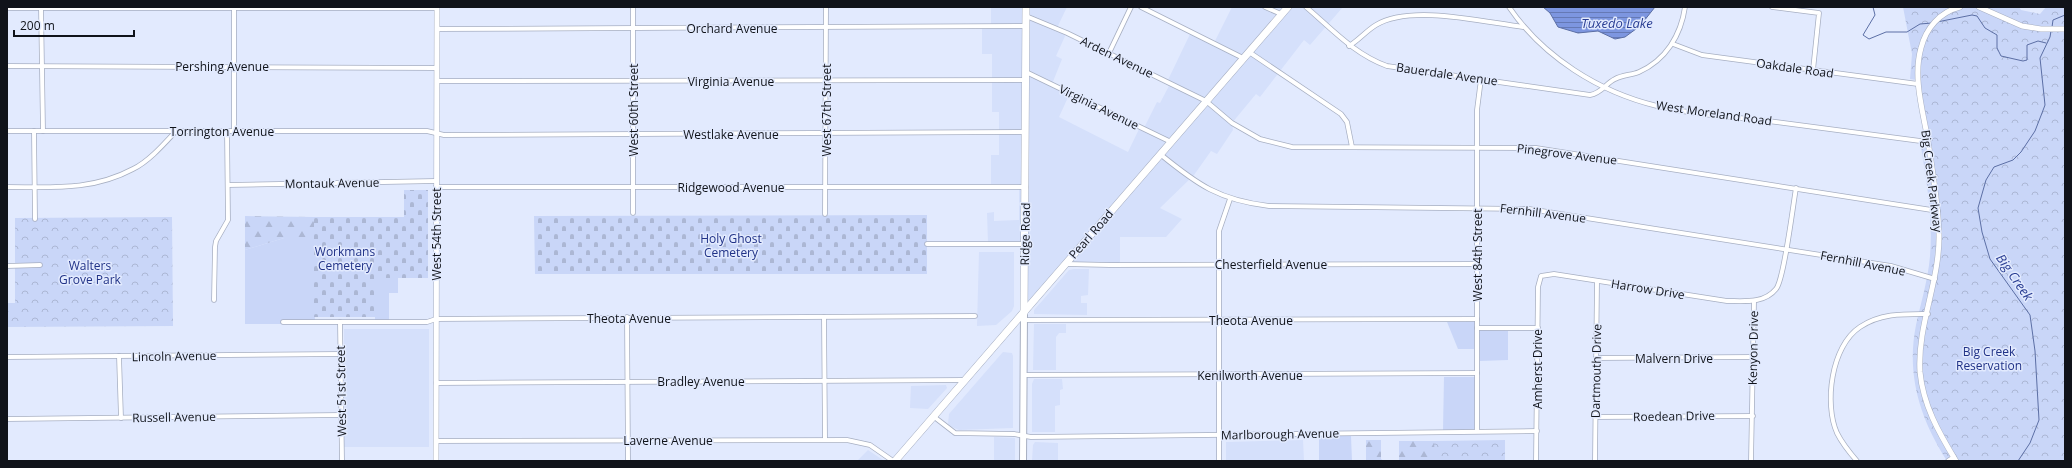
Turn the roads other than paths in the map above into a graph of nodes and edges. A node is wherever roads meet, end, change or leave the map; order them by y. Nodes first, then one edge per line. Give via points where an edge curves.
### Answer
1 (437, 7) edge
2 (633, 7) edge
3 (826, 7) edge
4 (1026, 7) edge
5 (1131, 7) edge
6 (1141, 7) edge
7 (1265, 7) edge
8 (1288, 7) edge
9 (1306, 7) edge
10 (1509, 7) edge
11 (1685, 7) edge
12 (1772, 7) edge
13 (1960, 7) edge
14 (1979, 7) edge
15 (7, 8) edge
16 (41, 8) edge
17 (227, 8) edge
18 (234, 9) junction
19 (1281, 14) junction
20 (1026, 16) junction
21 (1027, 26) junction
22 (1523, 27) junction
23 (633, 28) junction
24 (826, 28) junction
25 (437, 29) junction
26 (2063, 29) edge
27 (1673, 44) junction
28 (1349, 46) junction
29 (1249, 51) junction
30 (1109, 54) junction
31 (1243, 58) junction
32 (7, 66) edge
33 (43, 66) junction
34 (234, 66) junction
35 (436, 68) junction
36 (1813, 70) junction
37 (1026, 72) junction
38 (1481, 79) junction
39 (1026, 80) junction
40 (437, 81) junction
41 (633, 81) junction
42 (826, 81) junction
43 (1918, 84) junction
44 (1606, 87) junction
45 (1206, 101) junction
46 (7, 131) edge
47 (34, 131) junction
48 (43, 131) junction
49 (176, 131) junction
50 (227, 131) junction
51 (234, 131) junction
52 (1025, 132) junction
53 (436, 133) junction
54 (634, 134) junction
55 (826, 134) junction
56 (1171, 142) junction
57 (1928, 142) junction
58 (1478, 146) junction
59 (1352, 147) junction
60 (1160, 154) junction
61 (436, 184) junction
62 (228, 185) junction
63 (7, 187) edge
64 (34, 187) junction
65 (634, 187) junction
66 (825, 187) junction
67 (1026, 187) junction
68 (1796, 188) junction
69 (1230, 199) junction
70 (1477, 207) junction
71 (1938, 211) junction
72 (633, 212) dead end
73 (825, 214) dead end
74 (35, 219) dead end
75 (927, 244) dead end
76 (1024, 244) junction
77 (1786, 249) junction
78 (1065, 264) junction
79 (1219, 264) junction
80 (1477, 264) junction
81 (40, 265) dead end
82 (7, 266) edge
83 (1541, 276) joint
84 (1935, 280) junction
85 (1597, 281) junction
86 (214, 300) dead end
87 (1754, 301) junction
88 (1928, 314) junction
89 (976, 316) dead end
90 (1024, 316) junction
91 (627, 317) junction
92 (824, 317) junction
93 (436, 319) junction
94 (1477, 319) junction
95 (1219, 320) junction
96 (283, 322) dead end
97 (340, 322) junction
98 (1477, 328) junction
99 (1538, 328) junction
100 (340, 354) junction
101 (119, 356) junction
102 (7, 357) edge
103 (1753, 357) junction
104 (1596, 358) junction
105 (1477, 373) junction
106 (1024, 375) junction
107 (1219, 375) junction
108 (966, 380) junction
109 (825, 381) junction
110 (627, 382) junction
111 (436, 383) junction
112 (341, 415) junction
113 (932, 416) junction
114 (1753, 416) junction
115 (1595, 417) junction
116 (121, 418) junction
117 (7, 419) edge
118 (1476, 431) junction
119 (1537, 431) junction
120 (1023, 435) junction
121 (1219, 435) junction
122 (825, 439) junction
123 (436, 441) junction
124 (628, 441) junction
125 (1955, 459) edge
126 (342, 461) edge
127 (436, 461) edge
128 (628, 461) edge
129 (894, 461) edge
130 (1023, 461) edge
131 (1219, 461) edge
132 (1536, 461) edge
133 (1595, 461) edge
134 (1751, 461) edge
135 (1856, 461) edge
136 (1948, 461) edge

1 - 18 street
1 - 25 street, West 54th Street
2 - 23 street, West 60th Street
3 - 24 street, West 67th Street
4 - 20 main road, Ridge Road
5 - 30 street
6 - 31 street
7 - 19 street
8 - 19 main road, Pearl Road
9 - 28 street, Bauerdale Avenue
10 - 22 street, West Moreland Road
11 - 27 street
12 - 36 street via 1819,13
13 - 43 street, Big Creek Parkway via 1948,11 1929,28 1920,50
14 - 26 street via 2016,24 2042,29
15 - 16 street
16 - 17 street
16 - 33 street
17 - 18 street
18 - 34 street
19 - 29 main road, Pearl Road
20 - 21 main road, Ridge Road
20 - 30 street, Arden Avenue
21 - 24 street, Orchard Avenue
21 - 37 main road, Ridge Road
22 - 28 street via 1409,14 1393,17 1375,25
22 - 44 street, West Moreland Road via 1558,59
23 - 24 street, Orchard Avenue
23 - 25 street, Orchard Avenue
23 - 41 street, West 60th Street
24 - 42 street, West 67th Street
25 - 35 street, West 54th Street
27 - 36 street, Oakdale Road via 1702,55
27 - 44 street, Bauerdale Avenue via 1647,68 1615,79
28 - 38 street, Bauerdale Avenue via 1373,61 1387,66
29 - 31 main road, Pearl Road
29 - 59 street via 1341,114 1346,122
30 - 45 street, Arden Avenue
31 - 45 main road, Pearl Road
32 - 33 street, Pershing Avenue
33 - 34 street, Pershing Avenue
33 - 48 street
34 - 35 street, Pershing Avenue
34 - 51 street
35 - 40 street, West 54th Street
36 - 43 street, Oakdale Road
37 - 39 main road, Ridge Road
37 - 56 street, Virginia Avenue
38 - 44 street, Bauerdale Avenue via 1585,94 1596,93
38 - 58 street, West 84th Street via 1477,110
39 - 42 street, Virginia Avenue
39 - 52 main road, Ridge Road
40 - 41 street, Virginia Avenue
40 - 53 street, West 54th Street
41 - 42 street, Virginia Avenue
41 - 54 street, West 60th Street
42 - 55 street, West 67th Street
43 - 57 street, Big Creek Parkway
44 - 57 street, West Moreland Road via 1640,101 1683,110
45 - 56 main road, Pearl Road
45 - 59 street, Pinegrove Avenue via 1232,123 1260,139 1292,147
46 - 47 street, Torrington Avenue
47 - 48 street, Torrington Avenue
47 - 64 street
48 - 49 street, Torrington Avenue
49 - 50 street, Torrington Avenue
49 - 64 street via 158,150 134,169 95,184
50 - 51 street, Torrington Avenue
50 - 62 street
51 - 53 street, Torrington Avenue
52 - 55 street, Westlake Avenue
52 - 67 main road, Ridge Road
53 - 54 street, Westlake Avenue
53 - 61 street, West 54th Street
54 - 55 street, Westlake Avenue
54 - 65 street, West 60th Street
55 - 66 street, West 67th Street
56 - 60 main road, Pearl Road
57 - 71 street, Big Creek Parkway
58 - 59 street, Pinegrove Avenue
58 - 68 street, Pinegrove Avenue via 1536,148
58 - 70 street, West 84th Street
60 - 69 street, Fernhill Avenue via 1194,182
60 - 78 main road, Pearl Road
61 - 62 street, Montauk Avenue
61 - 65 street, Ridgewood Avenue
61 - 93 street, West 54th Street
62 - 86 street via 228,220 215,247
63 - 64 street
64 - 74 street
65 - 66 street, Ridgewood Avenue
65 - 72 street, West 60th Street
66 - 67 street, Ridgewood Avenue
66 - 73 street, West 67th Street
67 - 76 main road, Ridge Road
68 - 71 street, Pinegrove Avenue
68 - 77 street, Kenyon Drive
69 - 70 street, Fernhill Avenue via 1269,206
69 - 79 street via 1219,231
70 - 77 street, Fernhill Avenue via 1530,208
70 - 80 street, West 84th Street
71 - 84 street, Big Creek Parkway via 1939,236
75 - 76 street
76 - 90 main road, Ridge Road
77 - 84 street, Fernhill Avenue via 1891,266
77 - 87 street, Kenyon Drive via 1777,288 1768,296
78 - 79 street, Chesterfield Avenue
78 - 90 main road, Pearl Road
79 - 80 street, Chesterfield Avenue
79 - 95 street
80 - 94 street, West 84th Street
81 - 82 street
83 - 85 street, Harrow Drive via 1554,274
83 - 99 street, Amherst Drive via 1538,287
84 - 88 street, Big Creek Parkway
85 - 87 street, Harrow Drive via 1727,301
85 - 104 street, Dartmouth Drive
87 - 103 street, Kenyon Drive
88 - 125 street, Big Creek Parkway via 1921,338 1920,372 1934,424
88 - 135 street via 1893,314 1859,327 1844,344 1836,360 1832,380 1832,406 1837,432
89 - 92 street, Theota Avenue
90 - 95 street, Theota Avenue
90 - 106 main road, Ridge Road
90 - 108 main road, Pearl Road
91 - 92 street, Theota Avenue
91 - 93 street, Theota Avenue
91 - 110 street
92 - 109 street
93 - 97 street, Theota Avenue via 427,322
93 - 111 street, West 54th Street
94 - 95 street, Theota Avenue
94 - 98 street, West 84th Street
95 - 107 street
96 - 97 street, Theota Avenue
97 - 100 street, West 51st Street
98 - 99 street
98 - 105 street, West 84th Street
99 - 119 street, Amherst Drive
100 - 101 street, Lincoln Avenue
100 - 112 street, West 51st Street
101 - 102 street, Lincoln Avenue
101 - 116 street
103 - 104 street, Malvern Drive
103 - 114 street, Kenyon Drive
104 - 115 street, Dartmouth Drive
105 - 107 street, Kenilworth Avenue
105 - 118 street, West 84th Street
106 - 107 street, Kenilworth Avenue
106 - 120 main road, Ridge Road
107 - 121 street
108 - 109 street, Bradley Avenue
108 - 113 main road, Pearl Road
109 - 110 street, Bradley Avenue
109 - 122 street
110 - 111 street, Bradley Avenue
110 - 124 street
111 - 123 street, West 54th Street
112 - 116 street, Russell Avenue
112 - 126 street, West 51st Street
113 - 120 street, Marlborough Avenue via 955,433
113 - 129 main road, Pearl Road
114 - 115 street, Roedean Drive
114 - 134 street, Kenyon Drive
115 - 133 street, Dartmouth Drive
116 - 117 street, Russell Avenue
118 - 119 street, Marlborough Avenue
118 - 121 street, Marlborough Avenue
119 - 132 street, Amherst Drive
120 - 121 street, Marlborough Avenue
120 - 130 main road, Ridge Road
121 - 131 street
122 - 124 street, Laverne Avenue
122 - 129 street, Laverne Avenue via 865,443
123 - 124 street, Laverne Avenue
123 - 127 street, West 54th Street
124 - 128 street
125 - 136 street

